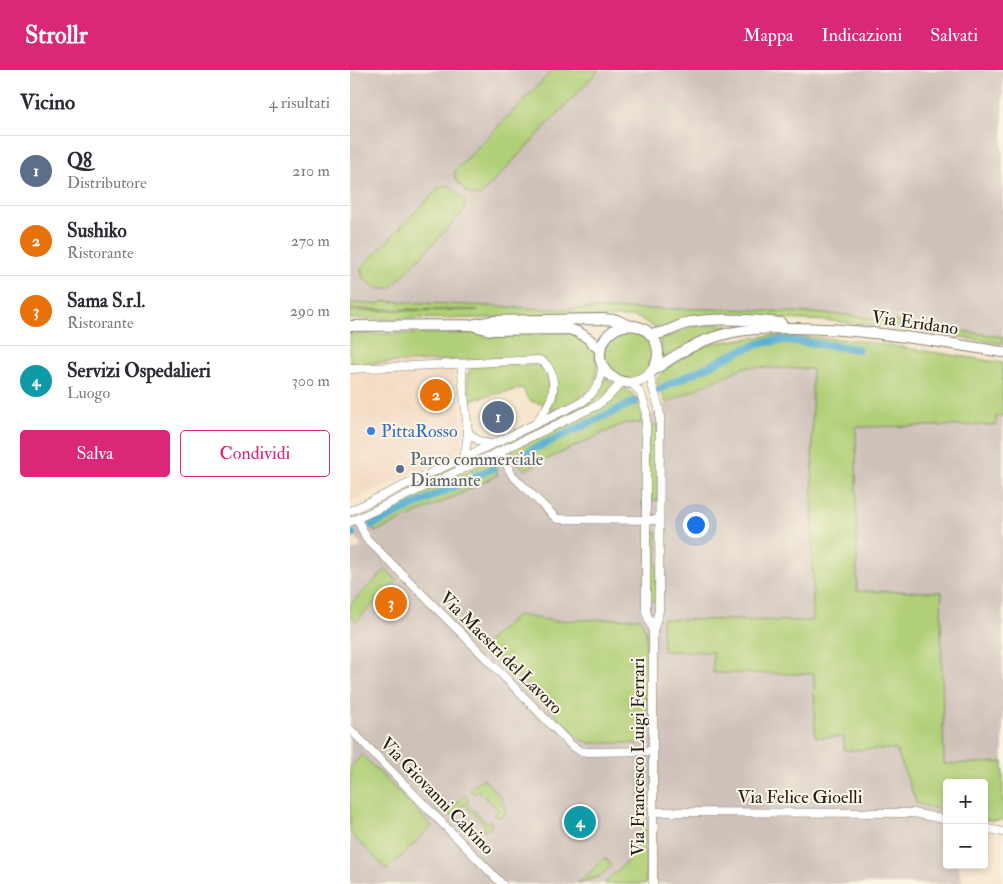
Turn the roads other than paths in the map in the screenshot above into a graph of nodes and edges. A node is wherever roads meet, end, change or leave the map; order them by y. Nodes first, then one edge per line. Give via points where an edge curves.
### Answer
1 (471, 325) junction
2 (628, 325) junction
3 (350, 326) edge
4 (822, 328) junction
5 (650, 334) junction
6 (600, 351) junction
7 (1003, 352) edge
8 (461, 364) junction
9 (602, 365) junction
10 (350, 369) edge
11 (651, 372) junction
12 (627, 382) junction
13 (646, 416) junction
14 (660, 416) junction
15 (534, 425) junction
16 (468, 432) junction
17 (493, 444) junction
18 (500, 452) junction
19 (462, 459) junction
20 (350, 511) edge
21 (354, 520) edge
22 (646, 520) junction
23 (659, 520) junction
24 (653, 631) junction
25 (350, 729) edge
26 (653, 751) junction
27 (653, 812) junction
28 (943, 819) edge
29 (988, 829) edge
30 (1003, 832) edge
31 (502, 884) edge
32 (653, 884) edge

1 - 2 main road via 493,320 617,320
1 - 3 main road
1 - 6 main road via 490,330 579,331
2 - 5 main road
2 - 6 main road via 612,330
4 - 5 main road, Via Eridano via 774,322 712,320 691,322 666,332
4 - 7 main road, Via Eridano
4 - 11 main road, Via Eridano via 727,333 691,346
5 - 11 main road via 658,353
6 - 9 main road
8 - 10 street
8 - 15 street via 539,360 545,363 551,371 552,395
8 - 16 street
9 - 12 main road via 614,379
9 - 15 street via 600,381 588,398
11 - 12 main road, Via Eridano via 639,381
11 - 14 street, Via Francesco Luigi Ferrari
12 - 13 street, Via Francesco Luigi Ferrari via 639,390
12 - 18 street via 596,406
13 - 14 street
13 - 22 street, Via Francesco Luigi Ferrari
14 - 23 street, Via Francesco Luigi Ferrari
15 - 17 street
16 - 17 street via 484,444
16 - 19 street
17 - 19 street
18 - 21 street
18 - 22 street via 512,475 557,519
19 - 20 street
21 - 26 street, Via Maestri del Lavoro via 367,539 571,745 588,752
22 - 23 street
22 - 24 street, Via Francesco Luigi Ferrari via 646,612
23 - 24 street, Via Francesco Luigi Ferrari via 659,611
24 - 26 street, Via Francesco Luigi Ferrari
25 - 31 street, Via Giovanni Calvino
26 - 27 street, Via Francesco Luigi Ferrari
27 - 28 street, Via Felice Gioelli via 914,813
27 - 32 street, Via Francesco Luigi Ferrari
29 - 30 street

